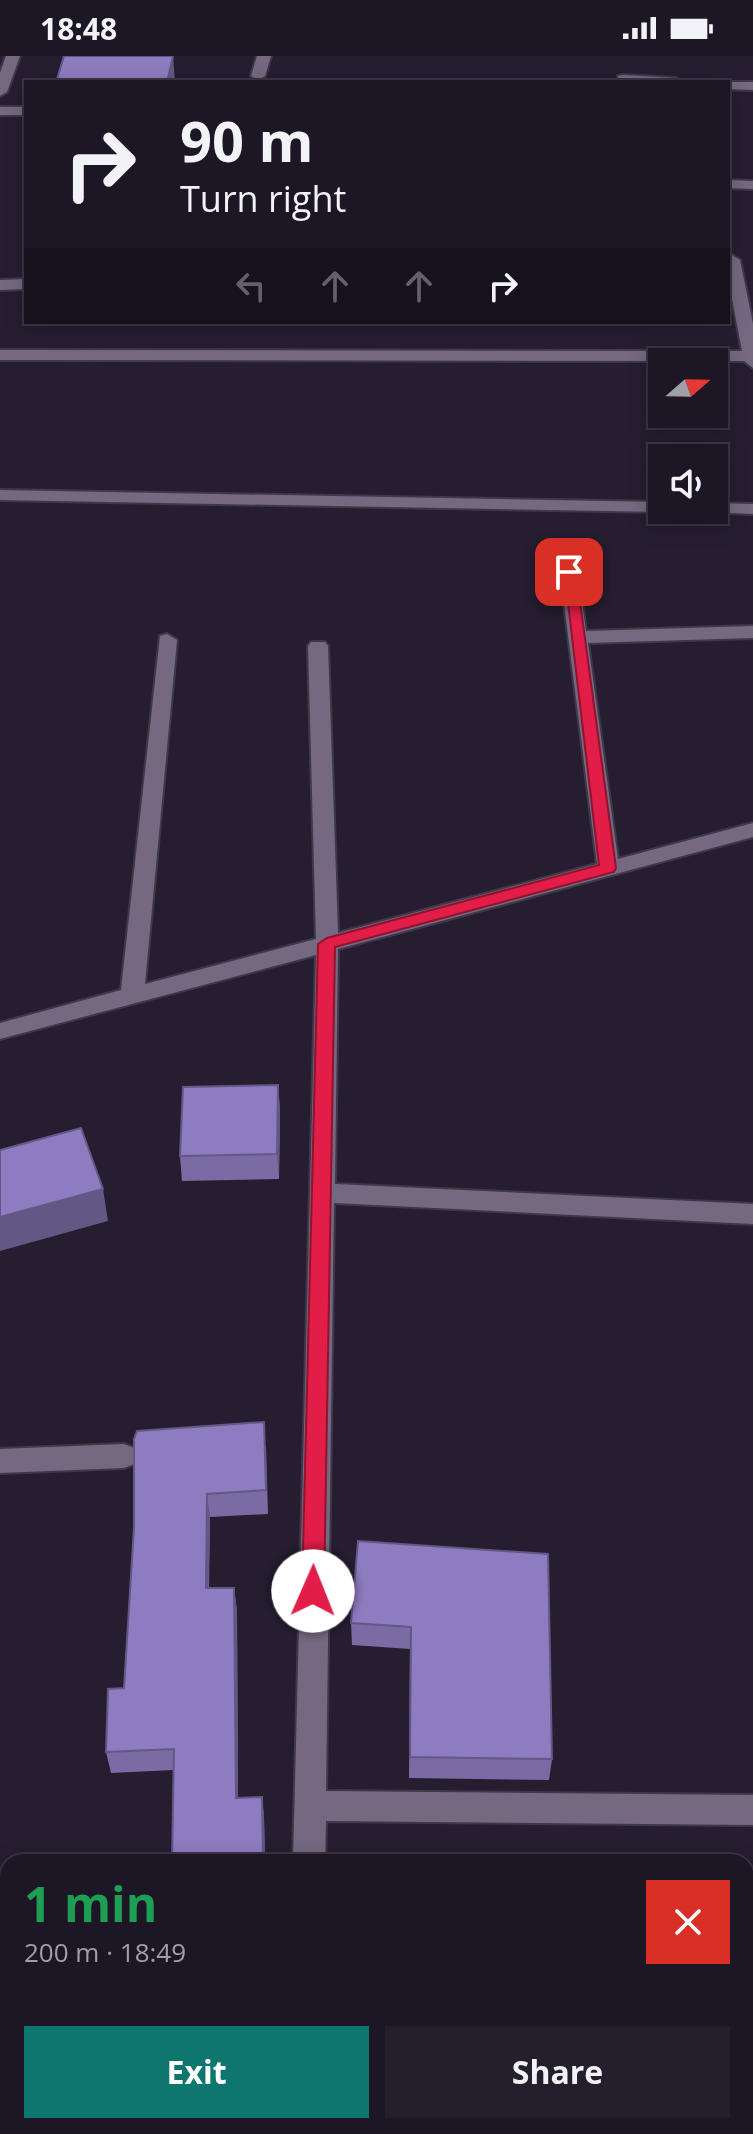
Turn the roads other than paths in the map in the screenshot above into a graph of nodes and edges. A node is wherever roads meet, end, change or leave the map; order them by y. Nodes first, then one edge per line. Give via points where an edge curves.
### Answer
1 (13, 56) edge
2 (264, 56) edge
3 (258, 76) dead end
4 (623, 79) dead end
5 (641, 80) edge
6 (730, 85) edge
7 (753, 86) edge
8 (0, 92) edge
9 (0, 111) edge
10 (24, 111) edge
11 (730, 184) edge
12 (753, 185) edge
13 (730, 260) edge
14 (753, 260) edge
15 (24, 284) edge
16 (0, 285) edge
17 (0, 355) edge
18 (753, 358) edge
19 (0, 495) edge
20 (648, 507) edge
21 (728, 508) edge
22 (753, 509) edge
23 (569, 572) dead end
24 (753, 632) edge
25 (579, 637) junction
26 (167, 640) dead end
27 (318, 646) dead end
28 (753, 830) edge
29 (608, 868) junction
30 (327, 944) junction
31 (132, 996) junction
32 (0, 1031) edge
33 (320, 1193) junction
34 (753, 1214) edge
35 (124, 1456) dead end
36 (0, 1461) edge
37 (310, 1806) junction
38 (753, 1810) edge
39 (309, 1854) edge

1 - 8 street
2 - 3 street
4 - 5 street
6 - 7 street
9 - 10 street
11 - 12 street
13 - 14 street
13 - 18 street
15 - 16 street
17 - 18 street
19 - 20 street
21 - 22 street
23 - 25 street
24 - 25 street
25 - 29 street
26 - 31 street
27 - 30 street
28 - 29 street
29 - 30 street
30 - 31 street
30 - 33 street
31 - 32 street
33 - 34 street
33 - 37 street
35 - 36 street
37 - 38 street
37 - 39 street

